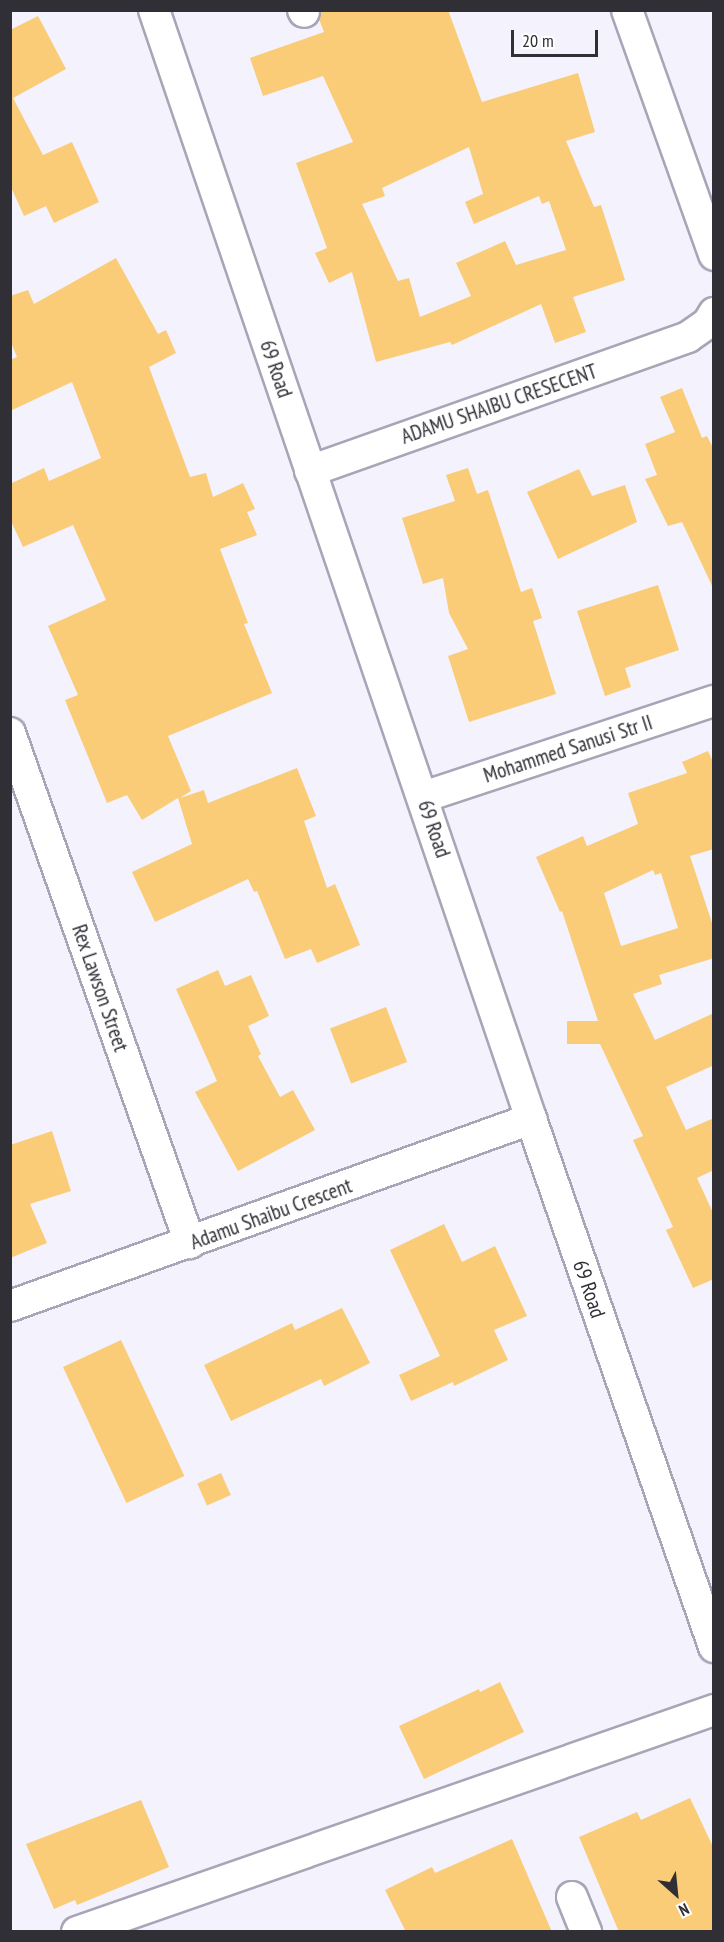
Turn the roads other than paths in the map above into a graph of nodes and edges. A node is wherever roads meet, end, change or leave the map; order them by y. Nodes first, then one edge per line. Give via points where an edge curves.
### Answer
1 (154, 10) edge
2 (627, 10) edge
3 (714, 255) edge
4 (714, 314) edge
5 (310, 471) junction
6 (714, 702) edge
7 (10, 733) edge
8 (423, 797) junction
9 (531, 1119) junction
10 (190, 1243) junction
11 (10, 1306) edge
12 (714, 1647) edge
13 (714, 1710) edge
14 (572, 1897) dead end
15 (77, 1932) edge
16 (586, 1932) edge

1 - 5 street, 69 Road
2 - 3 street
4 - 5 street, ADAMU SHAIBU CRESECENT via 688,337
5 - 8 street, 69 Road
6 - 8 street, Mohammed Sanusi Str II
7 - 10 street, Rex Lawson Street
8 - 9 street, 69 Road
9 - 10 street, Adamu Shaibu Crescent
9 - 12 street, 69 Road
10 - 11 street, Adamu Shaibu Crescent
13 - 15 street
14 - 16 street

